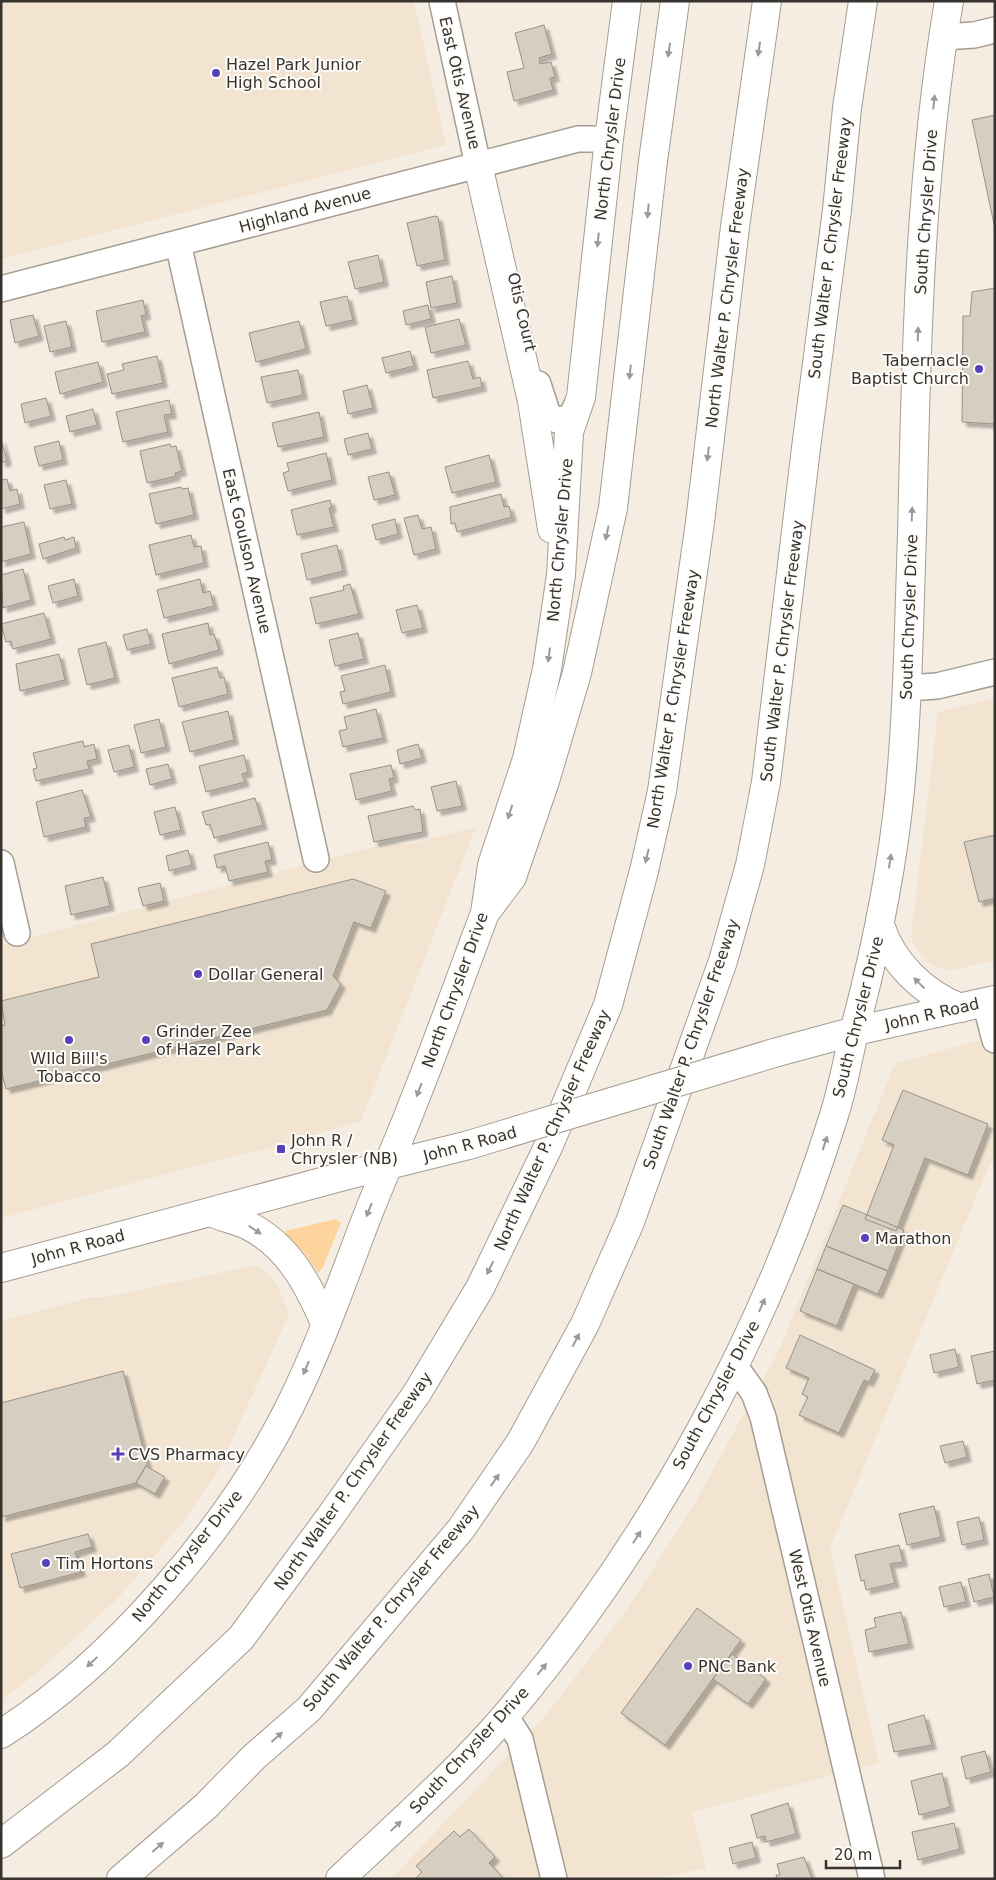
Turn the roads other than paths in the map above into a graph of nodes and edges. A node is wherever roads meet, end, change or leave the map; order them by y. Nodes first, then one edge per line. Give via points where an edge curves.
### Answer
1 (442, 1) edge
2 (627, 1) edge
3 (675, 1) edge
4 (767, 1) edge
5 (863, 1) edge
6 (948, 1) edge
7 (995, 30) edge
8 (942, 37) junction
9 (609, 139) junction
10 (478, 165) junction
11 (178, 243) junction
12 (1, 289) edge
13 (581, 397) junction
14 (568, 432) junction
15 (544, 480) junction
16 (558, 594) dead end
17 (995, 672) edge
18 (907, 688) junction
19 (316, 859) dead end
20 (1, 863) edge
21 (485, 913) junction
22 (880, 925) junction
23 (17, 933) dead end
24 (980, 1003) edge
25 (855, 1031) junction
26 (995, 1040) edge
27 (388, 1165) junction
28 (210, 1212) junction
29 (1, 1268) edge
30 (326, 1323) junction
31 (734, 1365) junction
32 (505, 1716) junction
33 (1, 1734) edge
34 (1, 1844) edge
35 (120, 1879) edge
36 (340, 1879) edge
37 (554, 1879) edge
38 (872, 1879) edge

1 - 10 street, East Otis Avenue
2 - 9 main road, North Chrysler Drive
3 -> 21 main road via 613,508 577,674 546,781 512,877
4 -> 34 main road, North Walter P. Chrysler Freeway via 662,791 608,1005 549,1145 480,1288 416,1393 330,1517 241,1638 118,1754
35 -> 5 main road, South Walter P. Chrysler Freeway via 206,1806 254,1757 309,1709 461,1529 520,1444 585,1324 630,1222 723,962 750,865 766,782 847,108
6 - 8 main road, South Chrysler Drive
7 - 8 street
18 -> 8 main road, South Chrysler Drive via 921,251
9 - 10 street, Highland Avenue via 578,139
9 -> 13 main road, North Chrysler Drive
10 - 11 street, Highland Avenue
10 - 13 street, Otis Court via 494,186 541,399 548,415 556,420 567,420
10 - 15 main road via 532,401
11 - 12 street, Highland Avenue
11 - 19 street, East Goulson Avenue
13 - 14 main road, North Chrysler Drive
14 - 15 street via 552,456
14 -> 21 main road, North Chrysler Drive via 561,575 547,669 527,760 492,865
15 - 16 main road via 558,570
17 - 18 street via 952,683
22 -> 18 main road, South Chrysler Drive via 900,795
20 - 23 street
21 -> 27 main road, North Chrysler Drive
24 -> 22 main road via 944,1001 920,986 893,951
22 - 25 main road, South Chrysler Drive
24 - 25 main road, John R Road
24 - 26 street
25 - 27 main road, John R Road, bridge via 469,1145
31 -> 25 main road, South Chrysler Drive via 763,1304 809,1189 837,1105
27 - 28 main road, John R Road
27 -> 30 main road, North Chrysler Drive
28 - 29 main road, John R Road
28 -> 30 main road via 247,1225 271,1241 295,1264
30 -> 33 main road, North Chrysler Drive via 290,1407 248,1481 218,1523 128,1629 60,1692
32 -> 31 main road, South Chrysler Drive via 558,1650 616,1569 666,1489
31 - 38 street, West Otis Avenue via 754,1393 763,1417
36 -> 32 main road, South Chrysler Drive via 432,1792
32 - 37 street via 520,1739

